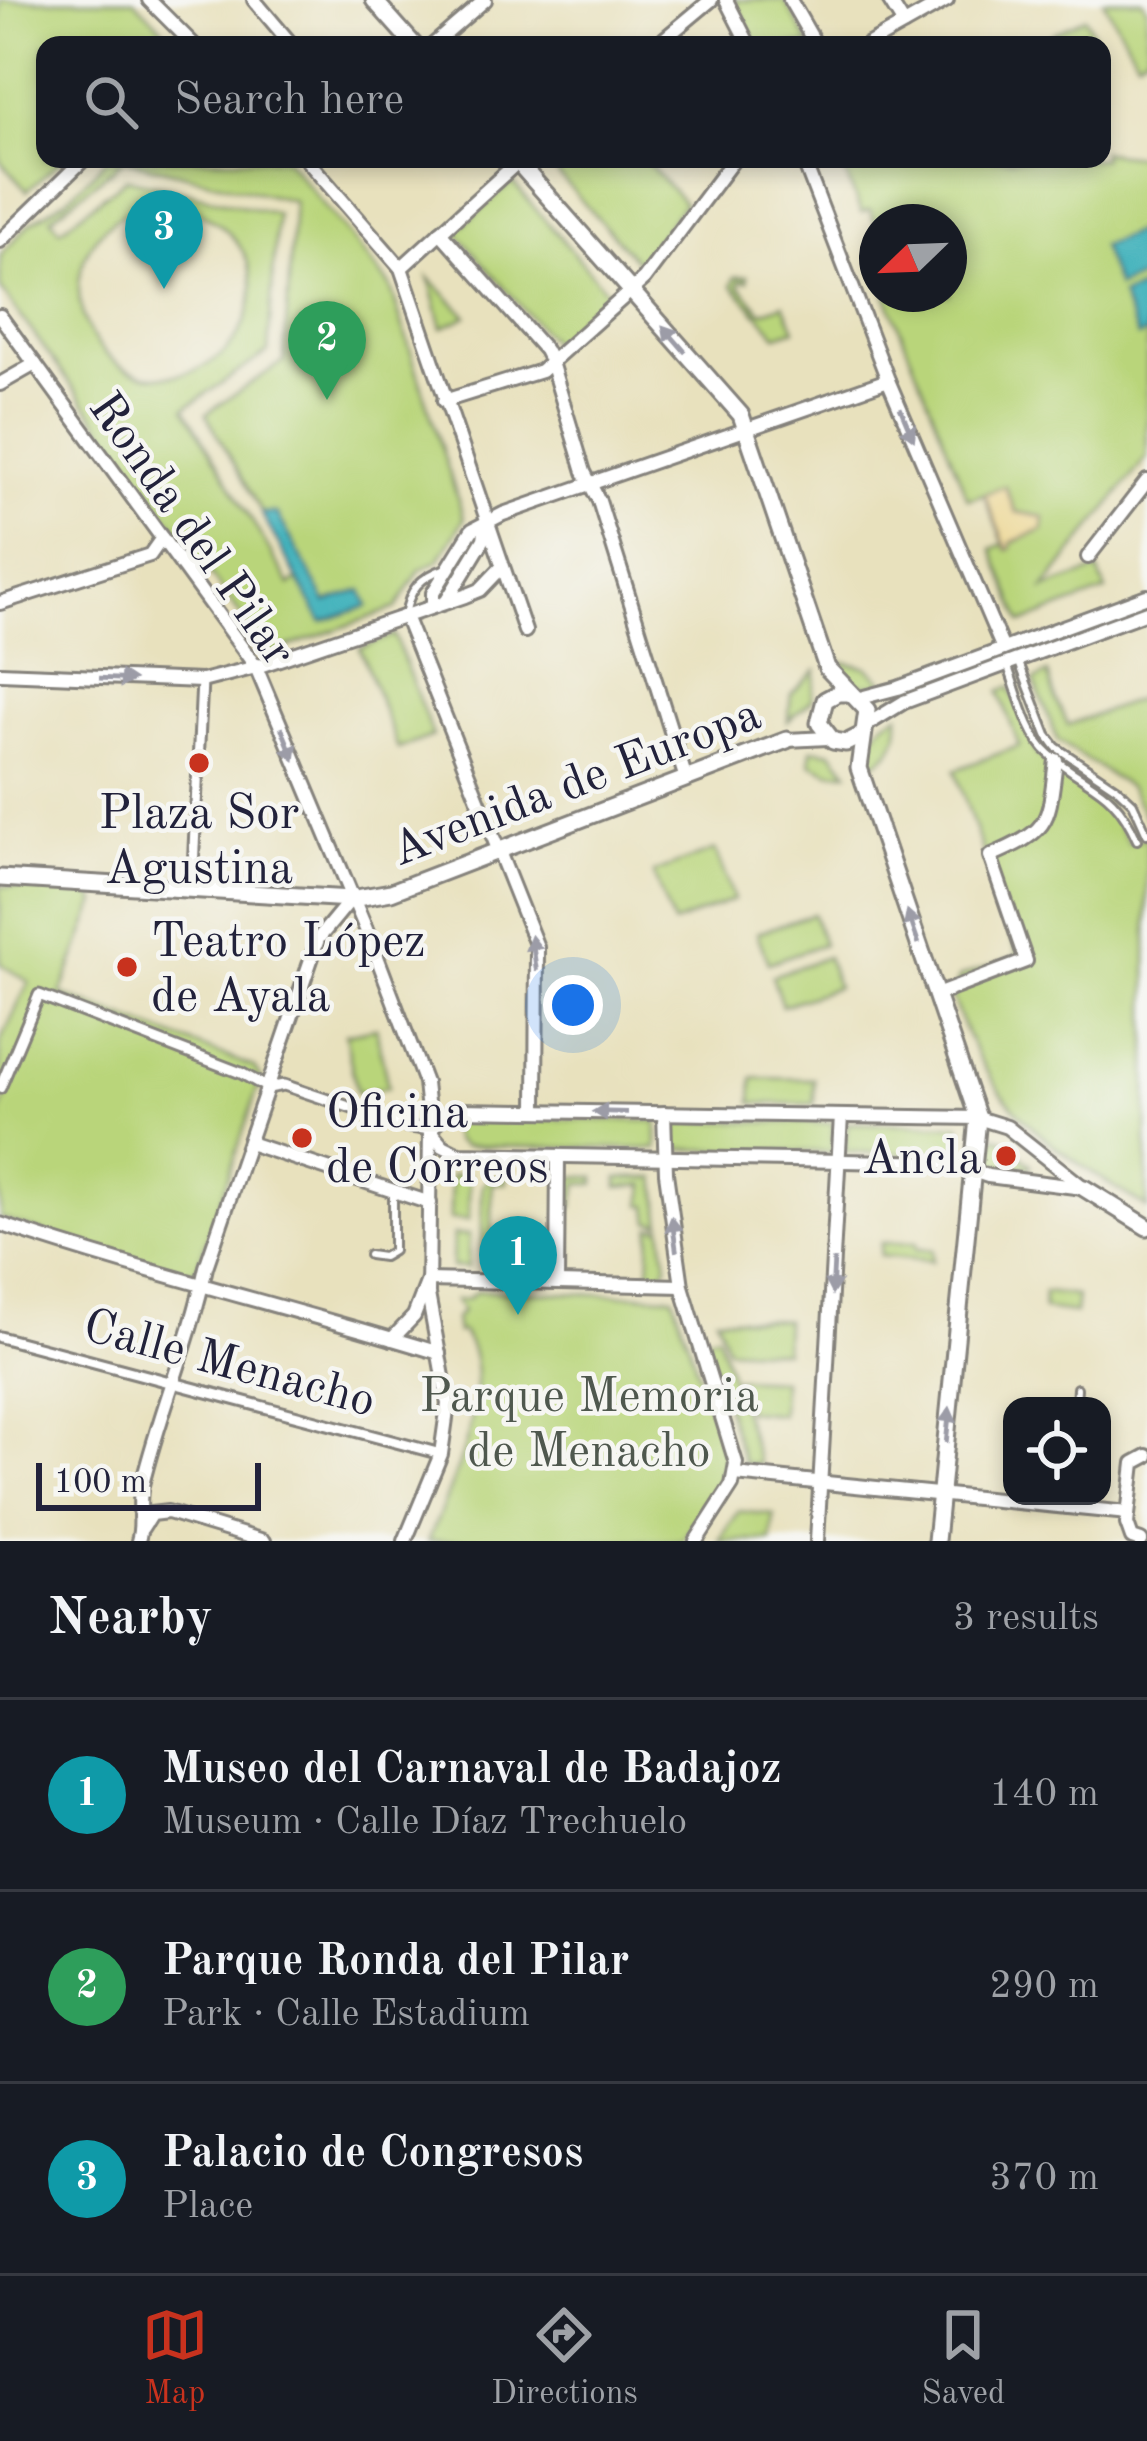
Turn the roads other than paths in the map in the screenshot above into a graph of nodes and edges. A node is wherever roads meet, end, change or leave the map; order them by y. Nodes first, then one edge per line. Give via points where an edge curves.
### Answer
1 (149, 0) edge
2 (254, 0) edge
3 (374, 0) edge
4 (485, 0) edge
5 (711, 0) edge
6 (726, 0) edge
7 (790, 0) edge
8 (889, 0) edge
9 (947, 0) edge
10 (904, 24) junction
11 (185, 36) edge
12 (284, 36) edge
13 (406, 36) edge
14 (443, 36) edge
15 (668, 36) edge
16 (744, 36) edge
17 (811, 36) edge
18 (883, 36) edge
19 (75, 168) edge
20 (314, 168) edge
21 (509, 168) edge
22 (525, 168) edge
23 (727, 168) edge
24 (806, 168) edge
25 (440, 232) junction
26 (0, 241) edge
27 (400, 268) junction
28 (632, 292) junction
29 (1, 320) edge
30 (551, 362) junction
31 (35, 364) junction
32 (889, 380) junction
33 (0, 384) edge
34 (444, 401) junction
35 (747, 429) junction
36 (1147, 481) edge
37 (591, 484) junction
38 (486, 525) junction
39 (162, 538) junction
40 (1088, 557) dead end
41 (449, 567) junction
42 (502, 567) junction
43 (1147, 596) edge
44 (0, 603) edge
45 (440, 604) junction
46 (1147, 612) edge
47 (405, 616) junction
48 (525, 631) dead end
49 (1009, 657) junction
50 (256, 668) junction
51 (0, 674) edge
52 (202, 682) junction
53 (854, 696) junction
54 (818, 715) junction
55 (865, 730) junction
56 (828, 738) junction
57 (787, 740) junction
58 (1056, 760) junction
59 (686, 779) junction
60 (1147, 834) edge
61 (1137, 840) dead end
62 (498, 849) junction
63 (0, 878) edge
64 (192, 890) junction
65 (351, 899) junction
66 (936, 995) junction
67 (0, 1088) edge
68 (268, 1088) junction
69 (536, 1111) junction
70 (664, 1113) junction
71 (841, 1116) junction
72 (978, 1118) junction
73 (430, 1130) junction
74 (249, 1144) junction
75 (559, 1156) junction
76 (665, 1158) junction
77 (839, 1161) junction
78 (974, 1172) junction
79 (1084, 1188) junction
80 (393, 1192) junction
81 (430, 1203) junction
82 (0, 1224) edge
83 (1141, 1224) edge
84 (369, 1255) dead end
85 (428, 1280) junction
86 (557, 1283) junction
87 (202, 1285) junction
88 (682, 1286) junction
89 (0, 1337) edge
90 (392, 1339) junction
91 (439, 1353) junction
92 (175, 1384) junction
93 (1077, 1388) dead end
94 (1076, 1397) edge
95 (441, 1454) junction
96 (1147, 1456) edge
97 (735, 1474) junction
98 (822, 1483) junction
99 (941, 1494) junction
100 (1003, 1498) edge
101 (1084, 1505) edge
102 (1128, 1513) junction
103 (140, 1535) edge
104 (264, 1541) edge
105 (405, 1541) edge
106 (696, 1541) edge
107 (817, 1541) edge
108 (936, 1541) edge
109 (1142, 1541) edge

1 - 11 street
2 - 12 street
3 - 13 street
4 - 14 street
5 - 15 street
6 - 16 street
7 - 17 street
8 - 10 street
9 - 10 street
10 - 18 street
19 - 26 street
20 - 27 street
21 - 25 street
22 - 28 street
23 - 28 street
24 - 32 street
25 - 27 street
25 - 30 street
27 - 34 street
28 - 30 street
35 -> 28 street
29 - 31 street, Ronda del Pilar
30 - 34 street
30 - 37 street
31 - 33 street
31 - 39 street, Ronda del Pilar
32 - 35 street
32 -> 49 street
34 - 38 street
35 - 37 street
35 - 53 street via 827,668
36 - 40 street
37 - 38 street
37 - 59 street
38 - 41 street via 472,530
38 - 42 street
38 - 45 street
39 - 44 street via 150,555
39 - 50 street, Ronda del Pilar
41 - 45 street via 433,593
41 - 47 lane via 423,576
42 - 45 street via 480,590
42 - 48 street
43 - 49 street
45 - 47 street
46 - 49 street
47 - 50 street
47 - 62 street
49 - 53 street
49 - 55 street via 904,702
49 - 58 lane via 1037,741
49 - 60 lane via 1056,747 1133,803
50 - 52 street
50 -> 65 street, Ronda del Pilar
51 -> 52 street
52 - 64 street
53 - 54 street via 829,697
53 - 55 street via 867,710
54 - 56 street
54 - 57 street
55 - 56 street via 846,743
66 -> 55 street via 859,768
56 - 57 street, Avenida de Europa
57 - 59 street, Avenida de Europa
58 - 61 lane via 1107,793
58 - 66 street via 1044,821 990,856 1026,962
59 - 62 street, Avenida de Europa
62 - 65 street, Avenida de Europa via 391,892
69 -> 62 street via 537,947
63 - 64 street, Avenida de Europa
64 - 65 street, Avenida de Europa
65 - 68 street via 318,939
65 - 73 street, Ronda del Pilar via 425,1083
66 - 72 street
67 - 68 street via 39,995
68 - 73 street via 284,1085
68 - 74 street
70 -> 69 street
69 - 73 street via 457,1110
70 - 71 street
70 - 76 street
71 - 72 street
71 - 77 street
72 - 78 street
72 - 79 street via 1007,1126
73 - 75 street via 458,1154
73 - 81 street, Ronda del Pilar
74 - 80 street
74 - 87 street
75 - 76 street
75 - 86 street
76 - 77 street
88 -> 76 street
77 - 78 street via 949,1162
77 -> 98 street
78 - 79 street
99 -> 78 street
79 - 83 street
80 - 81 street
80 - 84 lane via 393,1251
81 - 85 street, Ronda del Pilar
82 - 87 street
85 - 86 street
85 - 90 street via 414,1316
85 - 91 street, Ronda del Pilar
86 - 88 street
87 - 90 street
87 - 92 street
88 - 97 street
89 - 92 street, Calle Menacho
90 - 91 street
91 - 95 street, Ronda del Pilar via 448,1404
92 - 95 street, Calle Menacho
92 - 103 street via 141,1487
93 - 94 lane
95 - 105 street, Ronda del Pilar
96 - 102 street via 1134,1463
97 - 98 street
97 - 106 street
98 - 99 street
98 - 107 street
99 - 100 street
99 - 108 street
101 - 102 street
102 - 109 street via 1130,1534
103 - 104 street via 151,1514 168,1512

